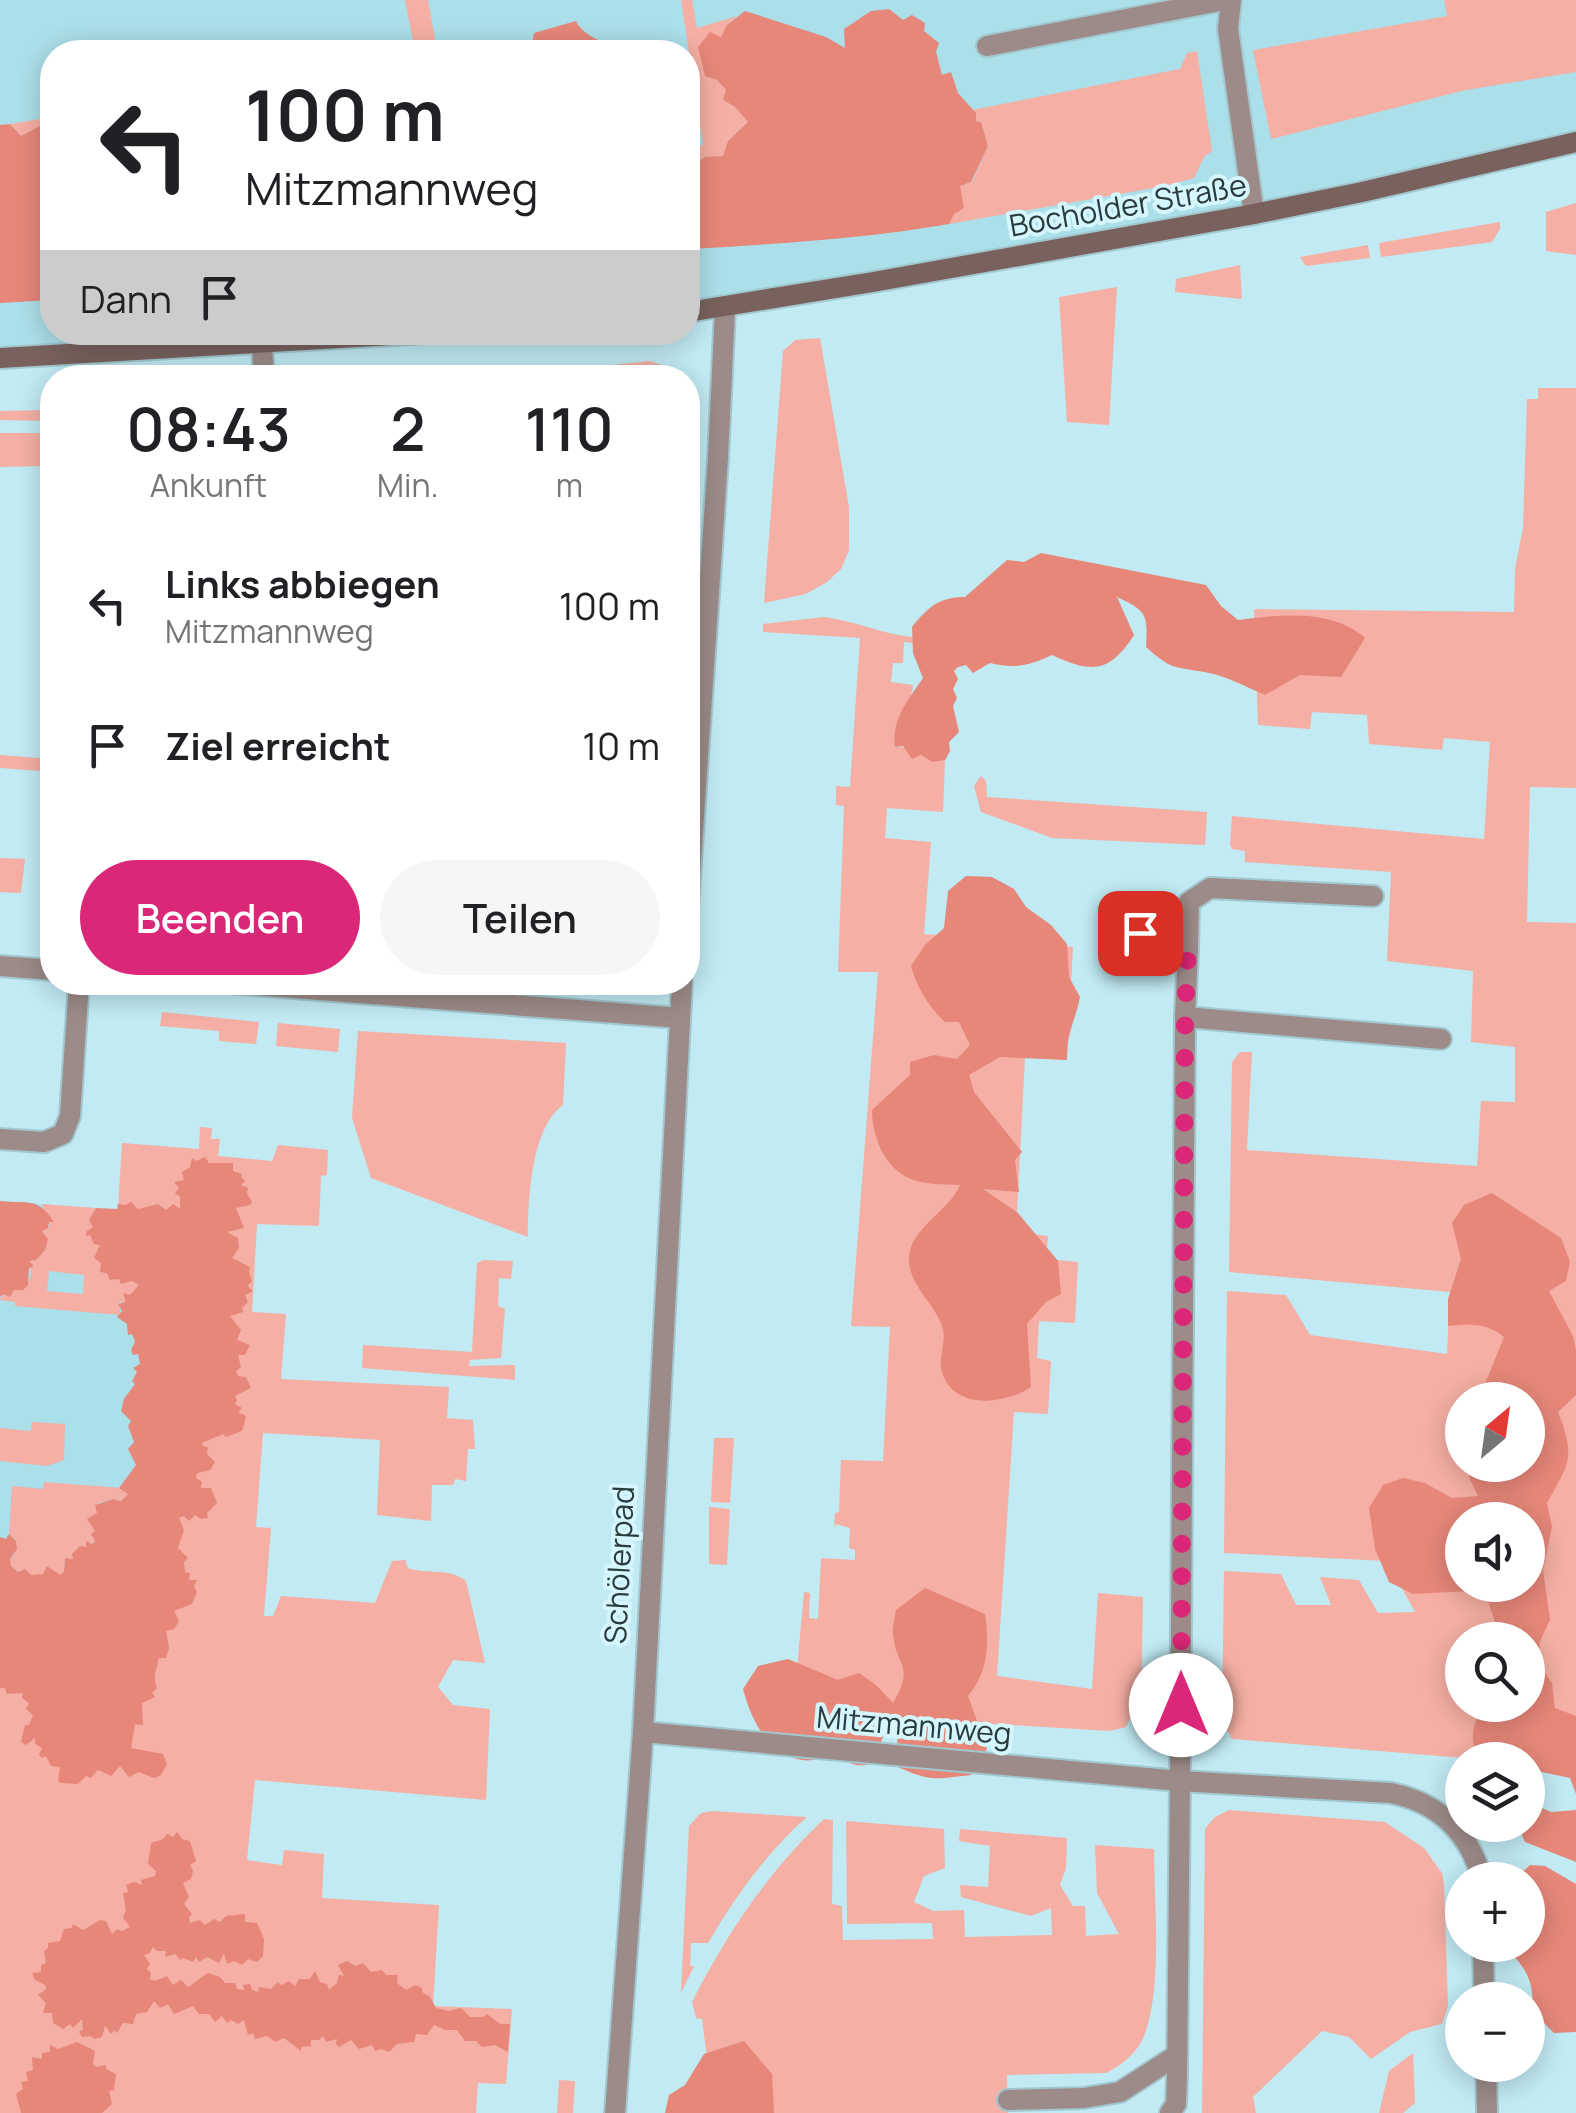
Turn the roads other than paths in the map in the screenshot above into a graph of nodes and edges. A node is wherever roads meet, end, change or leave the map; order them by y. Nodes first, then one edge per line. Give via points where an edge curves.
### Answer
1 (1228, 0) edge
2 (987, 46) dead end
3 (1576, 142) edge
4 (1254, 214) junction
5 (724, 308) junction
6 (700, 311) edge
7 (275, 345) edge
8 (262, 346) junction
9 (0, 358) edge
10 (263, 365) edge
11 (700, 727) edge
12 (1373, 896) dead end
13 (1140, 933) dead end
14 (1188, 948) junction
15 (0, 966) edge
16 (40, 969) edge
17 (78, 995) edge
18 (384, 995) edge
19 (681, 995) edge
20 (680, 1018) junction
21 (1185, 1018) junction
22 (1441, 1040) dead end
23 (0, 1139) edge
24 (643, 1732) junction
25 (1180, 1781) junction
26 (1476, 1862) edge
27 (1177, 2056) junction
28 (1486, 2082) edge
29 (1008, 2100) dead end
30 (615, 2113) edge
31 (1170, 2113) edge
32 (1487, 2113) edge

1 - 2 street
1 - 4 street
3 - 4 main road, Bocholder Straße
4 - 5 main road, Bocholder Straße
5 - 6 main road, Bocholder Straße
5 - 11 street
7 - 8 main road
8 - 9 main road
8 - 10 street
12 - 14 street via 1210,888 1189,902
13 - 14 street via 1166,934
14 - 21 street
15 - 16 street
17 - 23 street via 70,1116 63,1134 44,1142
18 - 20 street
19 - 20 street, Schölerpad
20 - 24 street, Schölerpad
21 - 22 street
21 - 25 street
24 - 25 street, Mitzmannweg
24 - 30 street, Schölerpad
25 - 26 street, Mitzmannweg via 1407,1796 1452,1823
25 - 27 street
27 - 29 street via 1120,2092
27 - 31 street
28 - 32 street

